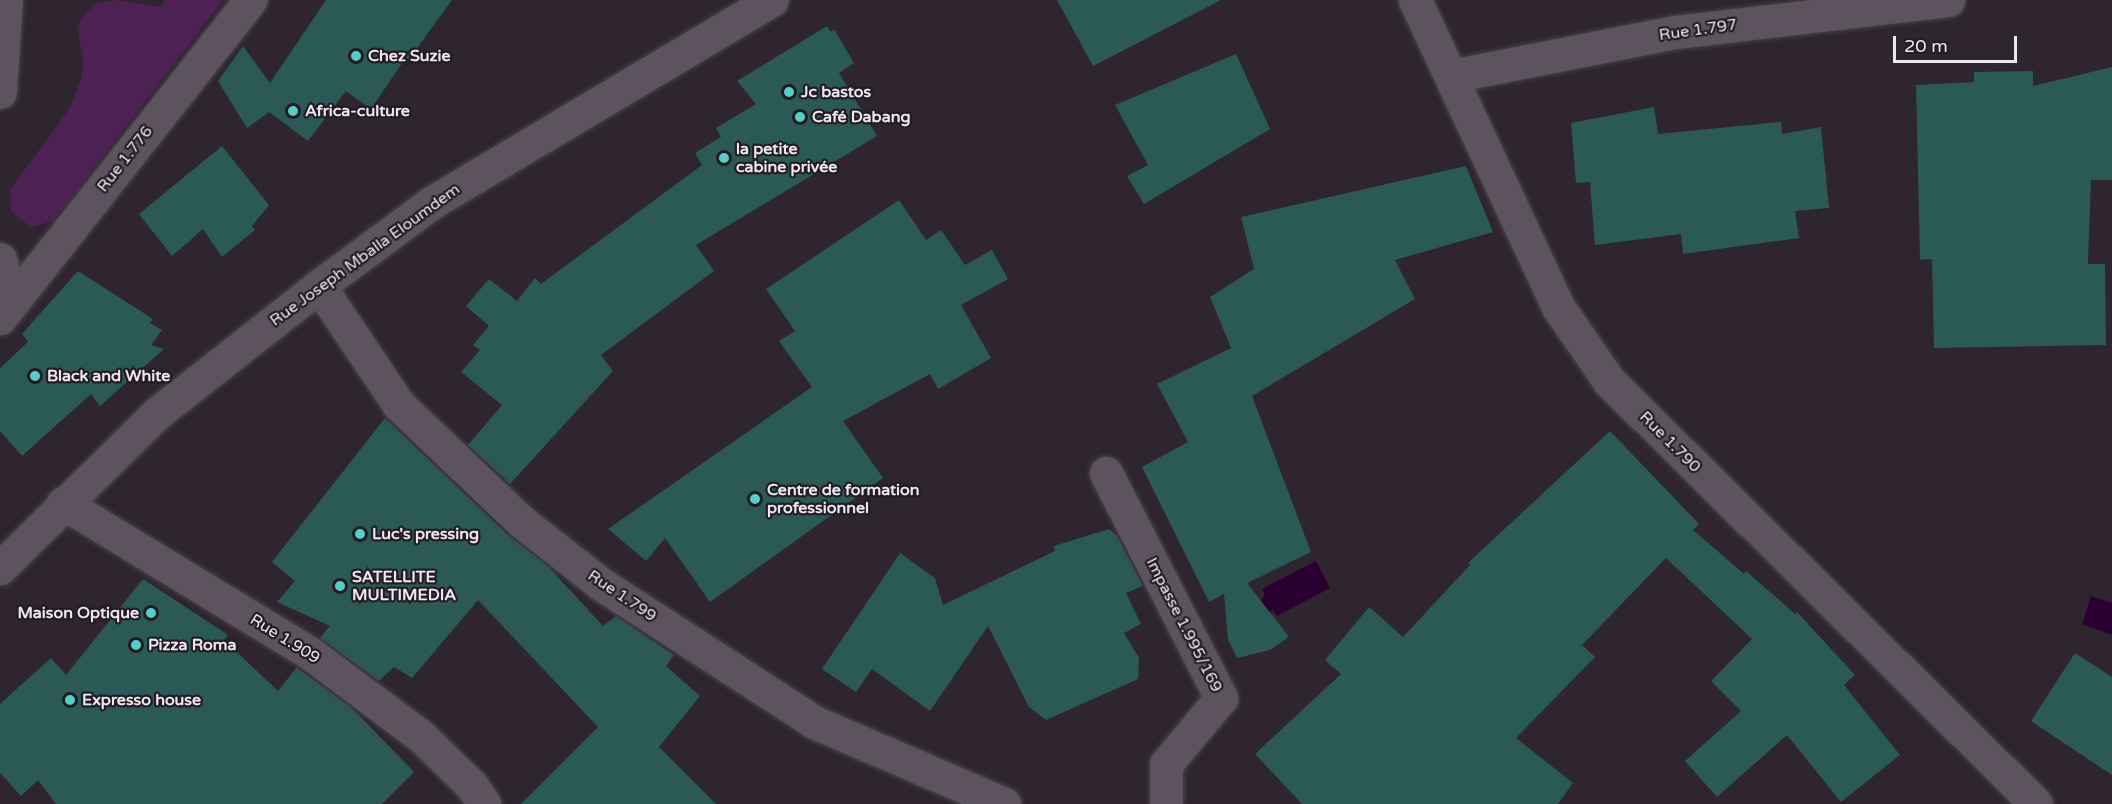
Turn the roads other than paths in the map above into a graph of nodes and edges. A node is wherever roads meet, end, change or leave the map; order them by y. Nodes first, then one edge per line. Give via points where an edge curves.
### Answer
1 (6, 0) edge
2 (250, 0) edge
3 (772, 0) edge
4 (1415, 0) edge
5 (1948, 0) edge
6 (1451, 76) junction
7 (0, 92) edge
8 (0, 259) edge
9 (319, 286) junction
10 (5, 311) edge
11 (1106, 473) dead end
12 (63, 503) junction
13 (0, 568) edge
14 (484, 804) edge
15 (1004, 804) edge
16 (1166, 804) edge
17 (2036, 804) edge

1 - 7 street
2 - 10 street, Rue 1.776
3 - 9 street, Rue Joseph Mballa Eloumdem via 431,203
4 - 6 street, Rue 1.790
5 - 6 street, Rue 1.797 via 1676,32
6 - 17 street, Rue 1.790 via 1558,308 1609,381
8 - 10 street
9 - 12 street, Rue Joseph Mballa Eloumdem via 156,414
9 - 15 street, Rue 1.799 via 399,405 522,522 601,584 814,722
11 - 16 street, Impasse 1.995/169 via 1221,698 1166,764
12 - 13 street, Rue Joseph Mballa Eloumdem
12 - 14 street, Rue 1.909 via 311,654 422,737 472,786

